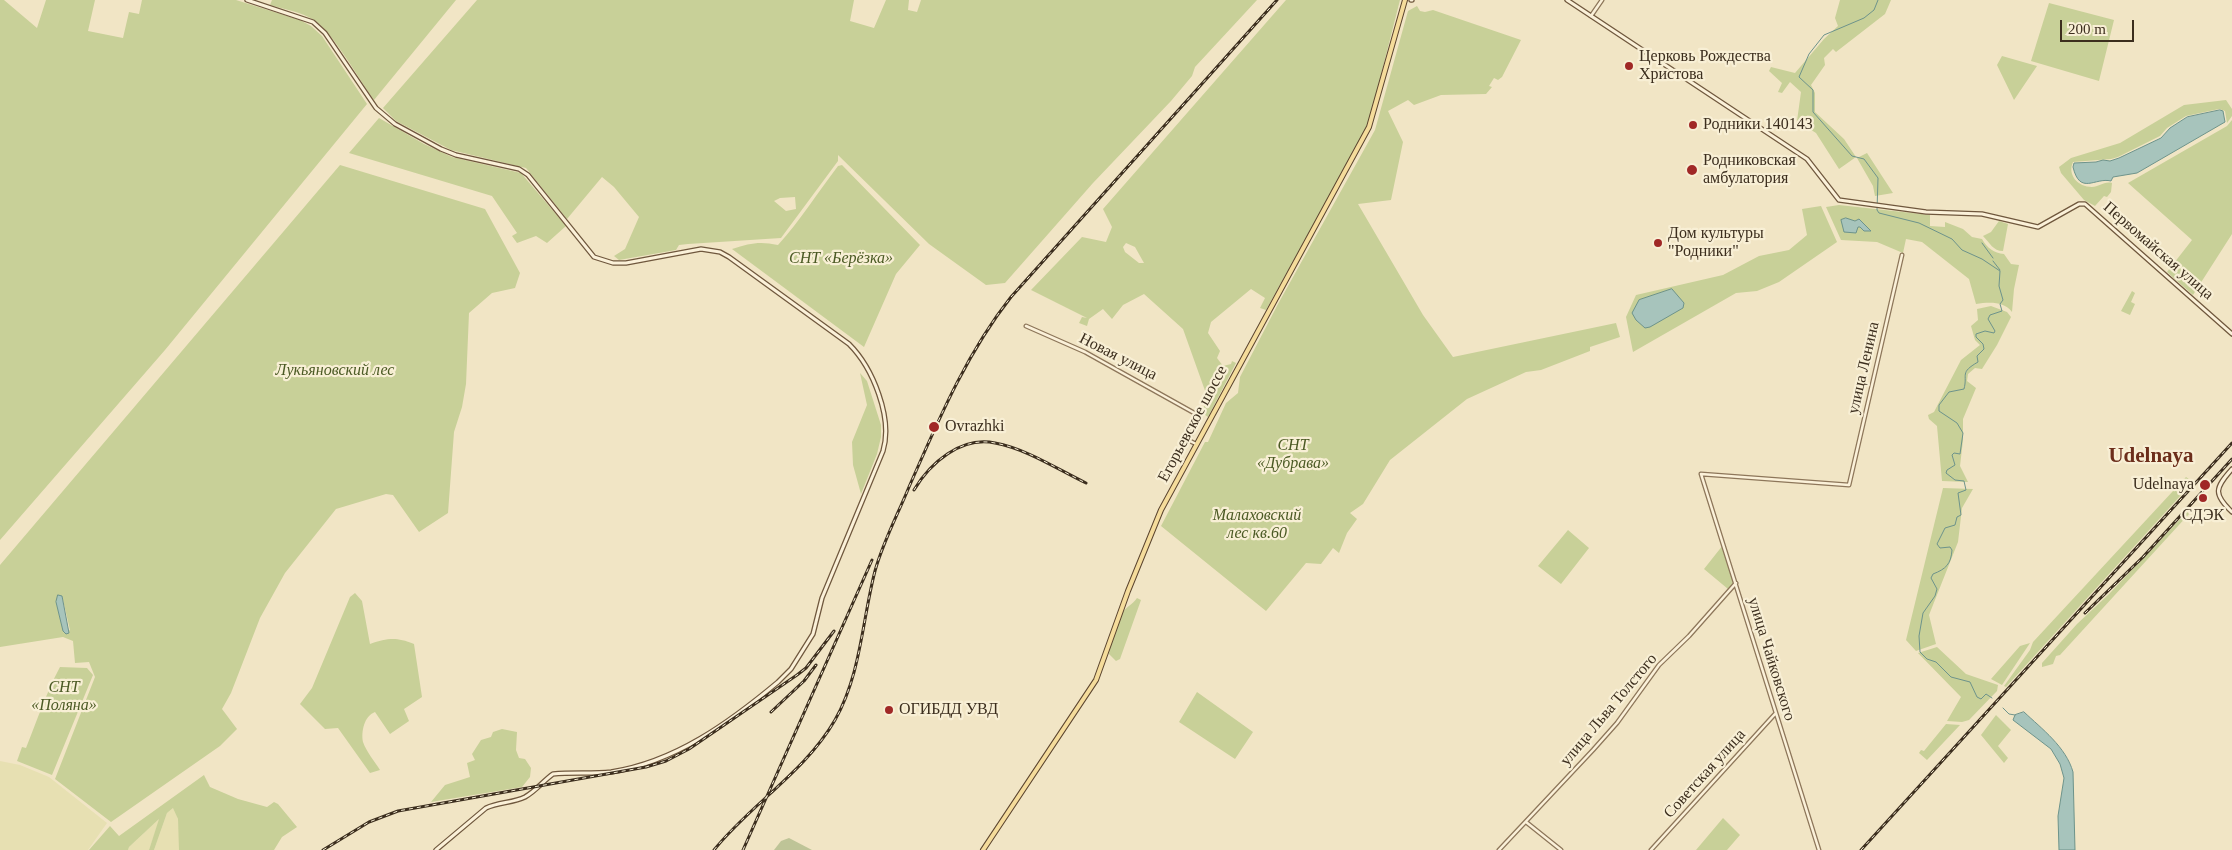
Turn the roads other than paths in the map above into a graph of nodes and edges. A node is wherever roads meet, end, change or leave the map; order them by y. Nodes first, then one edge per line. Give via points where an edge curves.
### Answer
1 (247, 0) edge
2 (1405, 0) edge
3 (1567, 0) edge
4 (1602, 0) edge
5 (1591, 16) junction
6 (1902, 255) dead end
7 (1026, 326) dead end
8 (2232, 334) edge
9 (1196, 444) junction
10 (2232, 469) edge
11 (1701, 474) joint
12 (2232, 512) edge
13 (1736, 583) junction
14 (1776, 714) junction
15 (1526, 822) junction
16 (436, 850) edge
17 (983, 850) edge
18 (1499, 850) edge
19 (1561, 850) edge
20 (1651, 850) edge
21 (1819, 850) edge

1 - 16 main road via 313,22 325,33 376,108 395,124 441,150 519,169 528,175 594,257 626,263 701,250 720,252 849,344 870,373 887,428 887,438 822,598 813,634 791,670 764,694 684,748 655,761 610,772 553,774 523,798 486,808
2 - 9 main road, Егорьевское шоссе via 1369,127
3 - 5 main road
4 - 5 street
5 - 8 main road, Первомайская улица via 1807,159 1836,198 1871,206 1982,214 2038,227 2080,204 2089,207
6 - 11 street, улица Ленина via 1849,486
7 - 9 street, Новая улица via 1084,352 1196,414 1192,433 1186,439
9 - 17 main road, Егорьевское шоссе via 1154,526 1096,680
10 - 12 main road via 2218,488 2221,500
11 - 13 street, улица Чайковского
13 - 14 street, улица Чайковского
13 - 15 street, улица Льва Толстого via 1660,665 1617,723
14 - 20 street, Советская улица
14 - 21 street, улица Чайковского
15 - 18 street, улица Льва Толстого
15 - 19 street

